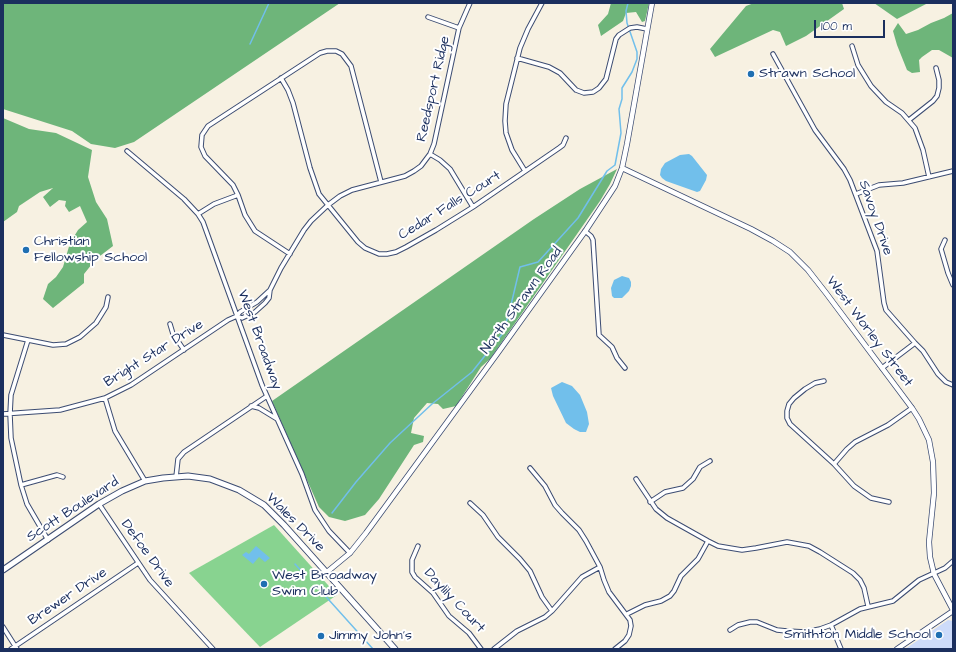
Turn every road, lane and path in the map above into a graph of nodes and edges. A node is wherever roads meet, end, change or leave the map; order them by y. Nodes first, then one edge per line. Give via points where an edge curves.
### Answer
1 (470, 3) edge
2 (542, 3) edge
3 (652, 3) edge
4 (428, 17) dead end
5 (459, 28) junction
6 (647, 29) junction
7 (852, 46) dead end
8 (773, 54) dead end
9 (517, 58) junction
10 (936, 68) dead end
11 (281, 78) junction
12 (909, 120) junction
13 (566, 138) dead end
14 (127, 151) dead end
15 (430, 154) junction
16 (622, 168) junction
17 (525, 171) junction
18 (953, 171) edge
19 (929, 177) junction
20 (381, 182) junction
21 (856, 194) junction
22 (238, 195) junction
23 (328, 205) junction
24 (473, 207) junction
25 (198, 214) junction
26 (585, 231) junction
27 (945, 240) dead end
28 (290, 254) junction
29 (953, 285) edge
30 (270, 290) junction
31 (108, 296) dead end
32 (237, 316) junction
33 (170, 324) dead end
34 (3, 335) edge
35 (28, 340) junction
36 (915, 344) junction
37 (184, 350) junction
38 (625, 368) dead end
39 (882, 368) junction
40 (824, 380) dead end
41 (953, 385) edge
42 (267, 396) junction
43 (104, 398) junction
44 (251, 406) junction
45 (912, 408) junction
46 (3, 414) edge
47 (10, 414) junction
48 (278, 420) junction
49 (710, 461) dead end
50 (834, 464) junction
51 (530, 468) dead end
52 (63, 477) dead end
53 (176, 477) junction
54 (636, 479) dead end
55 (145, 482) junction
56 (21, 485) junction
57 (650, 502) junction
58 (889, 502) dead end
59 (470, 503) dead end
60 (99, 504) junction
61 (48, 540) junction
62 (708, 541) junction
63 (418, 546) dead end
64 (350, 553) junction
65 (953, 561) edge
66 (138, 563) junction
67 (600, 567) junction
68 (3, 570) edge
69 (327, 572) junction
70 (934, 574) junction
71 (868, 606) junction
72 (552, 611) junction
73 (953, 611) edge
74 (627, 614) junction
75 (831, 625) junction
76 (3, 627) edge
77 (730, 630) dead end
78 (16, 647) edge
79 (11, 649) edge
80 (213, 649) edge
81 (395, 649) edge
82 (481, 649) edge
83 (494, 649) edge
84 (615, 649) edge
85 (841, 649) edge
86 (897, 649) edge

1 - 5 street, Reedsport Ridge
2 - 9 street
3 - 6 street, North Strawn Road
4 - 5 street
5 - 15 street, Reedsport Ridge
6 - 9 street via 630,28 619,35 606,79 593,92 584,93 576,90 560,73 549,67
6 - 16 street, North Strawn Road
7 - 12 street via 858,65 871,86
8 - 21 street, Savoy Drive via 805,113 844,169
9 - 17 street via 506,104 505,122 512,150
10 - 12 street via 939,80 937,96
11 - 20 street via 320,53 336,51 342,54 351,66
11 - 22 street via 208,126 202,135 201,147 205,156 233,185
11 - 23 street, Cedar Falls Court via 293,103 315,184
12 - 19 street via 919,136
13 - 17 street, Cedar Falls Court via 563,145
14 - 25 street, West Broadway
15 - 20 street, Reedsport Ridge via 414,172
15 - 24 street via 450,169
16 - 26 street, North Strawn Road via 615,186
16 - 39 street, West Worley Street via 751,229 790,252 808,270
17 - 24 street, Cedar Falls Court
18 - 19 street
19 - 21 street via 879,185
20 - 23 street, Reedsport Ridge via 352,190
21 - 36 street, Savoy Drive via 877,251 886,310
22 - 25 street via 214,204
22 - 28 street via 245,215 255,231
23 - 24 street, Cedar Falls Court via 358,242 379,254 387,254 406,247
23 - 28 street, Reedsport Ridge via 311,221
25 - 32 street, West Broadway via 206,229
26 - 38 street via 593,240 599,334 612,347
26 - 64 street, North Strawn Road
27 - 29 street via 941,249
28 - 30 street, Reedsport Ridge
30 - 32 street, Reedsport Ridge
30 - 32 street, Reedsport Ridge via 269,298 255,312 242,318
31 - 35 street via 106,307 96,323 80,337 66,344 53,345
32 - 37 street, Bright Star Drive
32 - 42 street, West Broadway
33 - 37 street via 173,334
34 - 35 street
35 - 47 street via 11,395
36 - 39 street
36 - 41 street, Savoy Drive via 923,351 938,374
37 - 43 street, Bright Star Drive via 132,384
39 - 45 street, West Worley Street
40 - 50 street via 815,383 794,398 789,404 787,418 795,431
42 - 44 street
42 - 48 street, West Broadway
43 - 47 street, Bright Star Drive via 60,410
43 - 55 street via 115,431
44 - 48 street
44 - 53 street via 184,452 178,459
45 - 50 street via 888,425 855,442
45 - 70 street, West Worley Street via 929,440 933,462 934,493 929,542
46 - 47 street, Bright Star Drive
47 - 56 street via 13,453
48 - 64 street, West Broadway via 315,510 329,531
49 - 57 street via 700,467 693,479 683,488 665,492
50 - 58 street via 864,493 879,501
51 - 67 street via 545,486 555,505 579,530
52 - 56 street via 57,475
53 - 55 main road, Scott Boulevard
53 - 69 main road, Wales Drive via 188,476 210,480 250,496 264,505
54 - 57 street
55 - 60 main road, Scott Boulevard
56 - 61 street via 27,504
57 - 62 street via 667,518
59 - 72 street via 483,514 498,537 530,571 542,597
60 - 61 main road, Scott Boulevard
60 - 66 street, Defoe Drive
61 - 68 main road, Scott Boulevard
62 - 71 street via 742,550 787,542 809,546 860,580
62 - 74 street via 698,559 681,576 670,596
63 - 82 street, Daylily Court via 412,560 412,572 415,577 433,593 449,616 469,633
64 - 69 street, North Strawn Road
65 - 70 street
66 - 78 street, Brewer Drive
66 - 80 street, Defoe Drive via 150,580
67 - 72 street via 582,577
67 - 74 street via 609,592
69 - 81 main road
70 - 71 street via 919,580 893,601
70 - 73 street, West Worley Street
71 - 75 street
72 - 83 street
73 - 86 street
74 - 84 street via 630,632 625,641
75 - 77 street via 805,632 777,630 750,622
75 - 85 street
76 - 78 street
78 - 79 street, Brewer Drive

